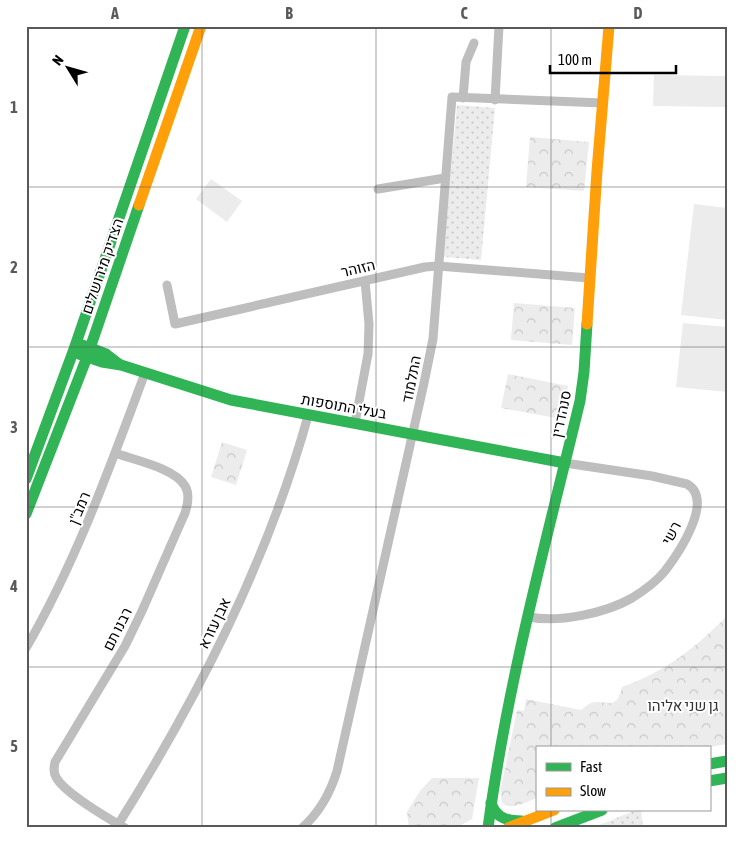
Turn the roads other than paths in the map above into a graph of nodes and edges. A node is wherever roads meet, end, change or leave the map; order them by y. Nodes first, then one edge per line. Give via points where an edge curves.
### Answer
1 (185, 26) edge
2 (201, 26) edge
3 (499, 26) edge
4 (609, 26) edge
5 (474, 43) dead end
6 (463, 98) junction
7 (495, 100) junction
8 (603, 103) junction
9 (445, 178) junction
10 (378, 189) dead end
11 (438, 266) junction
12 (590, 278) junction
13 (365, 281) junction
14 (167, 285) dead end
15 (74, 347) junction
16 (88, 352) junction
17 (145, 373) junction
18 (308, 416) junction
19 (355, 423) junction
20 (414, 434) junction
21 (115, 453) junction
22 (566, 463) junction
23 (26, 479) edge
24 (26, 514) edge
25 (529, 617) junction
26 (26, 648) edge
27 (727, 761) edge
28 (710, 764) edge
29 (727, 778) edge
30 (710, 781) edge
31 (491, 800) junction
32 (549, 812) edge
33 (597, 812) edge
34 (527, 821) junction
35 (120, 827) edge
36 (302, 828) edge
37 (480, 828) edge
38 (488, 828) edge
39 (508, 828) edge
40 (555, 828) edge

1 - 15 street, הצדיק מירושלים
2 - 16 street, הצדיק מירושלים
3 - 7 street
4 - 8 street, סנהדרין
5 - 6 street via 466,62
6 - 7 street
6 - 9 street, התלמוד via 452,97
7 - 8 street
8 - 12 street, סנהדרין
9 - 10 street
9 - 11 street, התלמוד
11 - 12 street, הזוהר
11 - 13 street, הזוהר
11 - 20 street, התלמוד via 432,339
12 - 22 street, סנהדרין via 584,372
13 - 14 street, הזוהר via 175,324
13 - 19 street via 368,354
15 - 16 street, בעלי התוספות
15 - 23 street, הצדיק מירושלים
16 - 17 street, בעלי התוספות via 107,363
16 - 24 street, הצדיק מירושלים
17 - 18 street, בעלי התוספות via 231,400
17 - 21 street, רמב"ן
18 - 19 street, בעלי התוספות
18 - 35 street, אבן עזרא via 285,489 240,601 178,724
19 - 20 street, בעלי התוספות
20 - 22 street, בעלי התוספות
20 - 36 street, התלמוד via 337,771 325,802
21 - 26 street, רמב"ן via 81,538
21 - 35 street, רבנו תם via 178,477 185,486 188,502 125,646 55,762 56,778
22 - 25 street, סנהדרין
22 - 25 street, רשי via 687,484 697,493 696,514 664,571 630,599 578,616
25 - 31 street, סנהדרין via 511,690
27 - 28 street
29 - 30 street
31 - 34 street via 494,811 501,818
31 - 37 street, סנהדרין
31 - 38 street, סנהדרין
32 - 34 street
33 - 40 street
34 - 39 street

